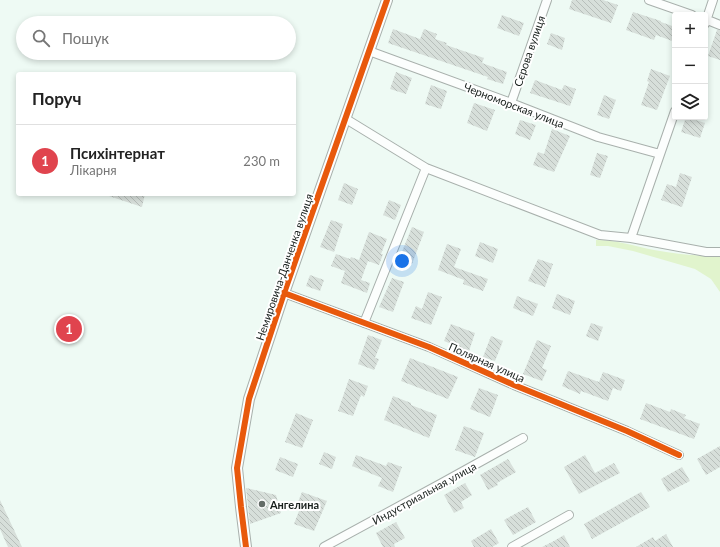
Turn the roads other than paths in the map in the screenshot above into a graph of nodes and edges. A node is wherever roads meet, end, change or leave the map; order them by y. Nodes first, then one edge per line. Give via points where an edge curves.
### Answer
1 (387, 0) edge
2 (547, 0) edge
3 (649, 0) edge
4 (713, 0) edge
5 (683, 12) edge
6 (708, 15) edge
7 (708, 22) edge
8 (720, 25) edge
9 (369, 51) junction
10 (511, 103) junction
11 (346, 119) junction
12 (672, 120) edge
13 (660, 154) junction
14 (426, 168) junction
15 (631, 238) junction
16 (720, 252) edge
17 (284, 293) junction
18 (364, 323) junction
19 (524, 438) dead end
20 (679, 455) dead end
21 (569, 516) dead end
22 (246, 547) edge
23 (324, 547) edge
24 (512, 547) edge

1 - 9 street, Немировича-Данченка вулиця
2 - 10 street, Сєрова вулиця
3 - 5 street
4 - 6 street
7 - 8 street
9 - 10 street, Черноморская улица
9 - 11 street, Немировича-Данченка вулиця
10 - 13 street, Черноморская улица via 598,137
11 - 14 street
11 - 17 street, Немировича-Данченка вулиця
12 - 13 street
13 - 15 street
14 - 15 street via 600,235
14 - 18 street
15 - 16 street via 706,252
17 - 18 street, Полярная улица
17 - 22 street, Немировича-Данченка вулиця via 249,399 237,468
18 - 20 street, Полярная улица via 429,347
19 - 23 street, Индустриальная улица
21 - 24 street

